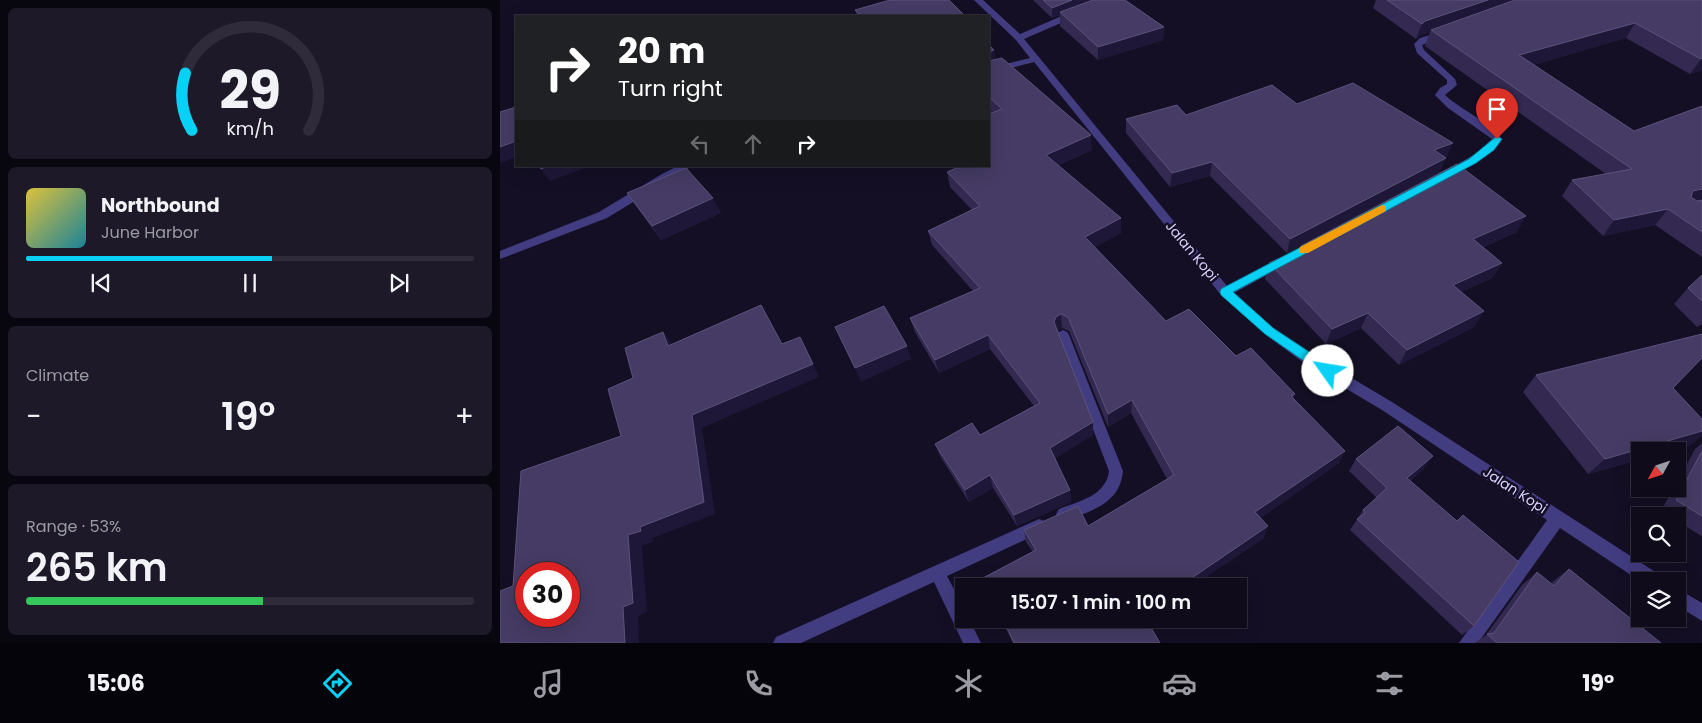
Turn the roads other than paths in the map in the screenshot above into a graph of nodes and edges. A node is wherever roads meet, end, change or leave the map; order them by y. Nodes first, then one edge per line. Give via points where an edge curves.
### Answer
1 (978, 0) edge
2 (1083, 11) edge
3 (1450, 31) edge
4 (1019, 38) junction
5 (1036, 58) junction
6 (990, 71) edge
7 (685, 167) edge
8 (1439, 179) edge
9 (500, 254) edge
10 (1294, 256) edge
11 (1225, 292) junction
12 (1063, 335) dead end
13 (1558, 518) junction
14 (937, 572) junction
15 (1640, 572) edge
16 (1686, 602) edge
17 (1702, 613) edge
18 (782, 643) edge
19 (972, 643) edge
20 (1468, 643) edge

1 - 4 street, Jalan Kopi
2 - 4 street
3 - 8 street via 1423,40 1418,44 1420,50 1451,79 1452,85 1440,95 1497,139 1473,161
4 - 5 street, Jalan Kopi
5 - 6 street
5 - 11 street, Jalan Kopi
7 - 9 street via 603,215
10 - 11 street
11 - 13 street, Jalan Kopi via 1269,331 1305,357 1387,406
12 - 14 street via 1116,471 1117,481 1112,491
13 - 15 street, Jalan Kopi
13 - 20 street
14 - 18 street
14 - 19 street
16 - 17 street

